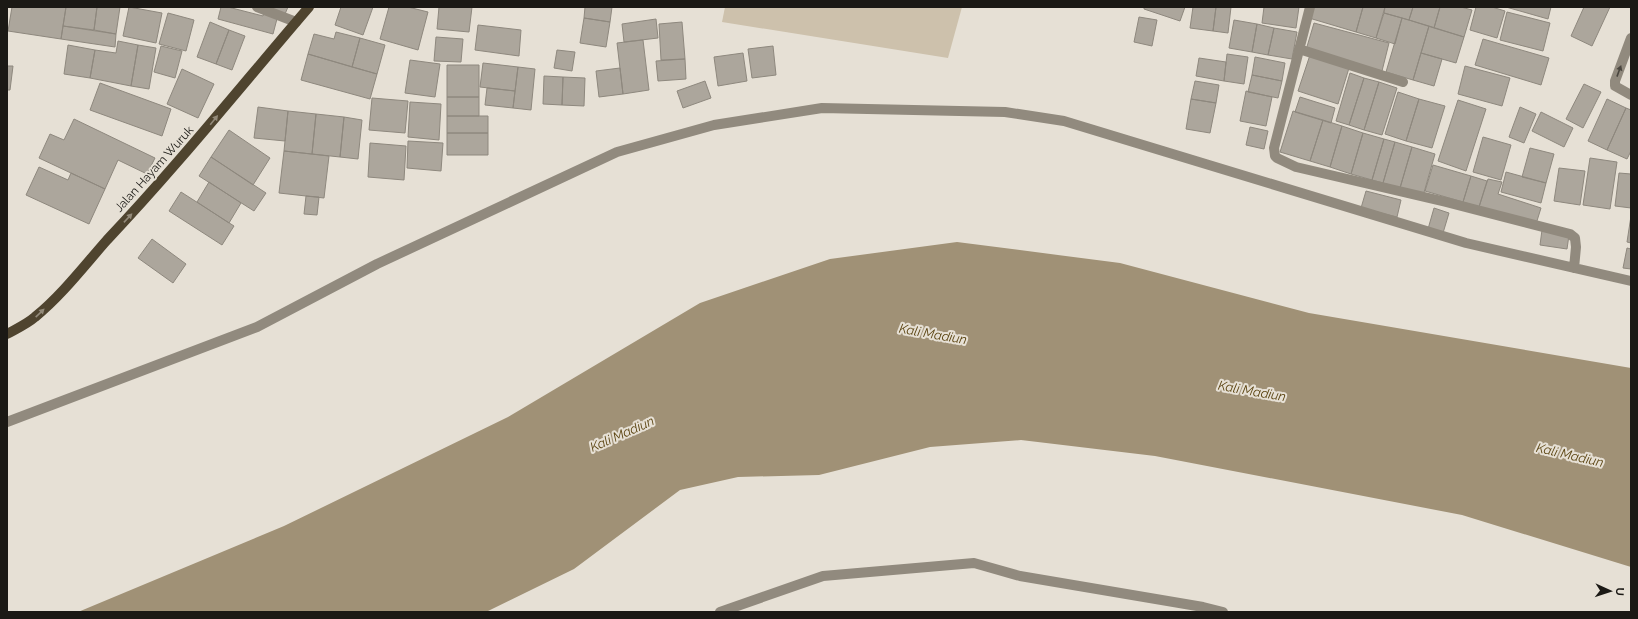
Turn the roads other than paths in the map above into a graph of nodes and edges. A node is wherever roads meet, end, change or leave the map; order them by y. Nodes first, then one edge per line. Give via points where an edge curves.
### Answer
1 (257, 7) edge
2 (309, 7) edge
3 (1310, 7) edge
4 (296, 22) junction
5 (1631, 38) edge
6 (1299, 49) junction
7 (1403, 82) dead end
8 (1631, 95) edge
9 (1574, 268) junction
10 (1631, 281) edge
11 (7, 334) edge
12 (7, 422) edge
13 (720, 612) edge
14 (1223, 612) edge

1 - 4 street
2 - 4 main road, Jalan Hayam Wuruk
3 - 6 street
11 -> 4 main road, Jalan Hayam Wuruk via 35,318 61,293 198,140
8 -> 5 street via 1615,86
6 - 7 street
6 - 9 street via 1274,148 1277,158 1296,167 1570,234 1575,238
9 - 10 street
9 - 12 street via 1466,243 1064,121 1005,112 822,108 714,125 617,152 377,264 257,327
13 - 14 street via 823,576 974,563 1020,576

